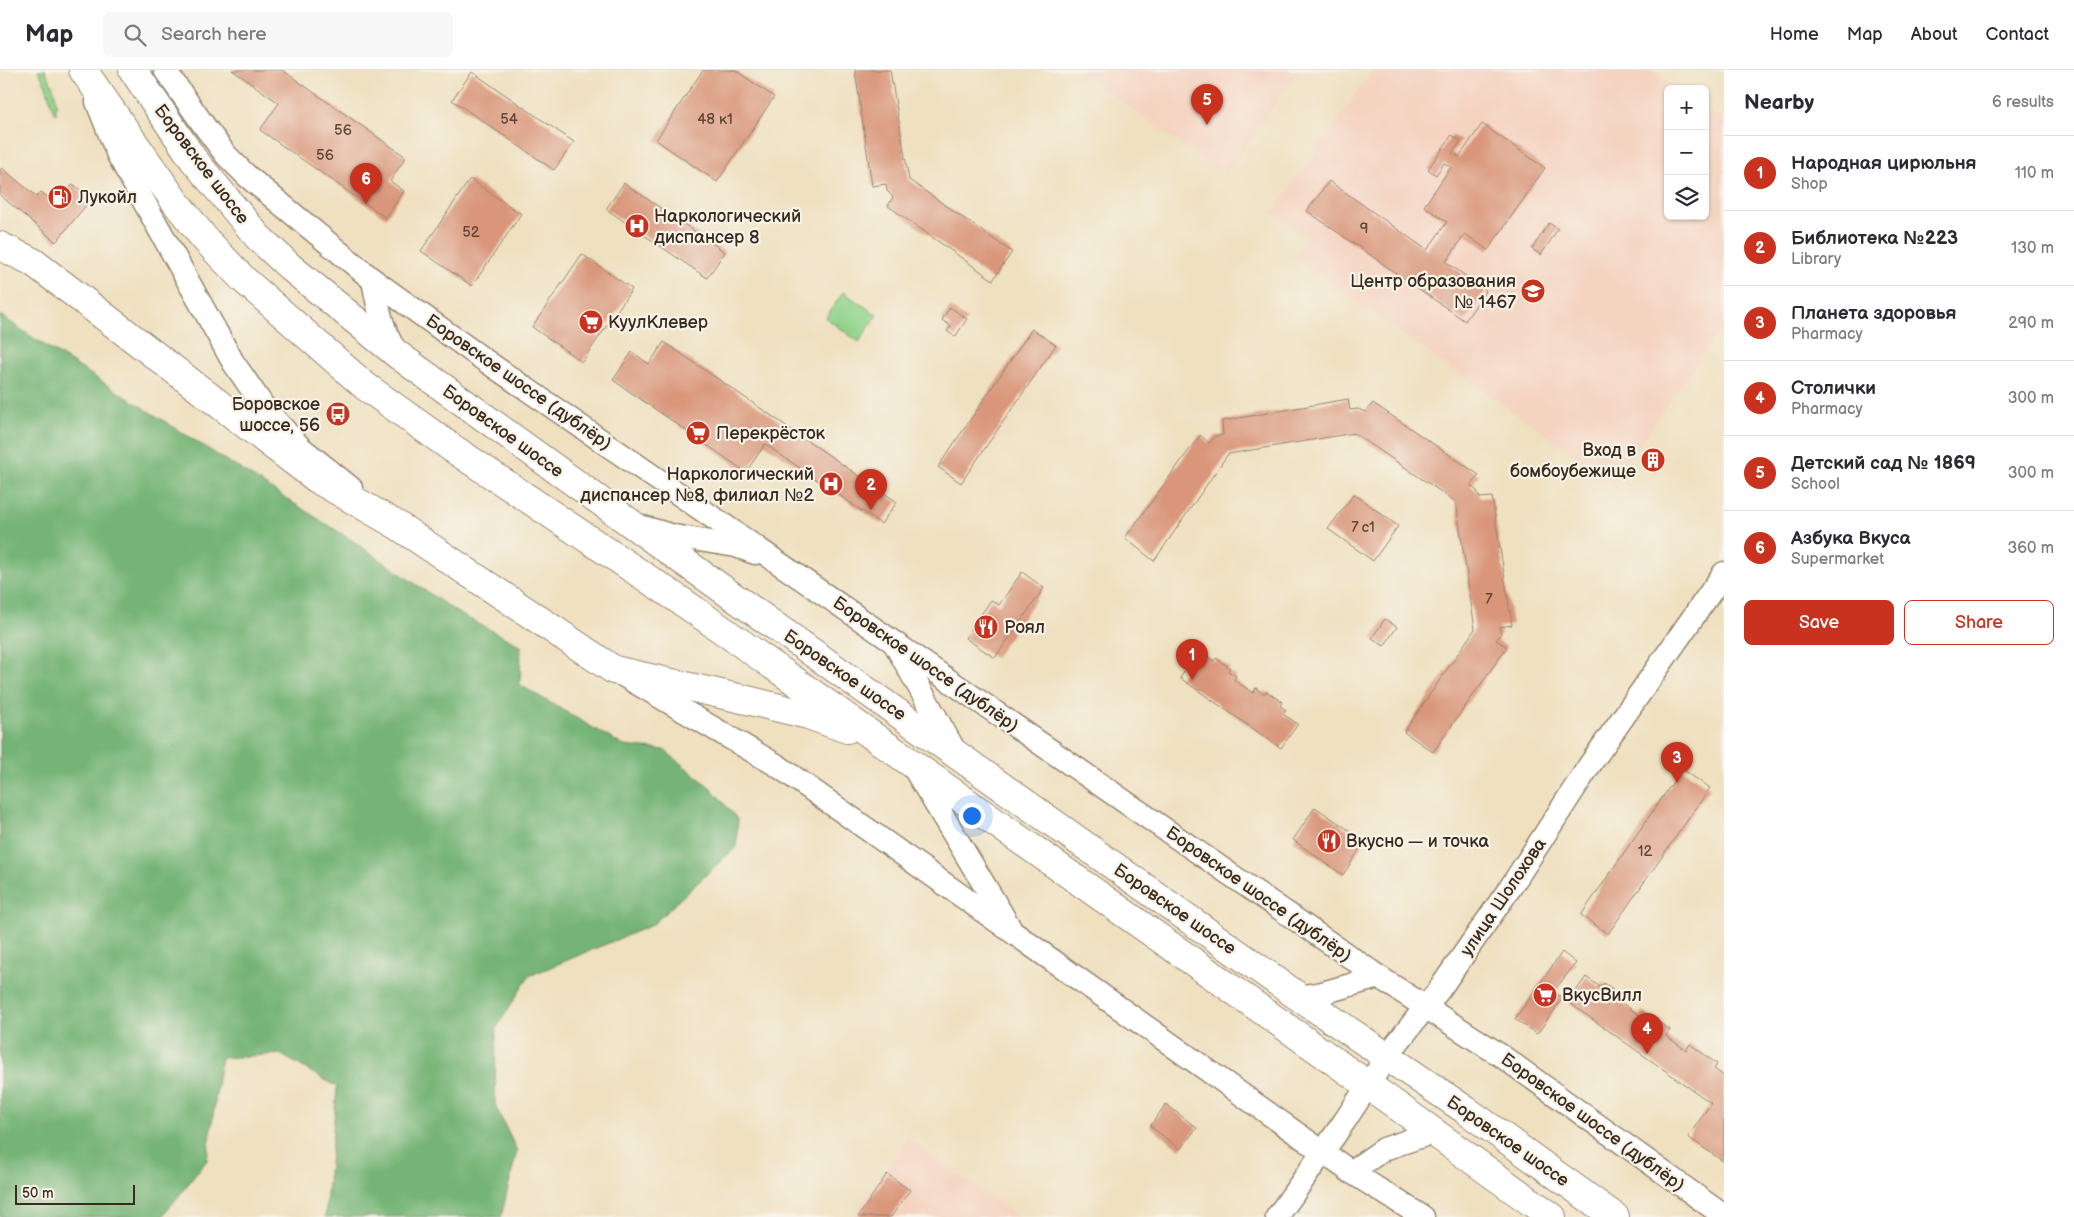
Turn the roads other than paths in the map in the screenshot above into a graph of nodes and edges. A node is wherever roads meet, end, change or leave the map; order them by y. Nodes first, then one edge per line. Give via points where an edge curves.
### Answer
1 (133, 70) edge
2 (165, 70) edge
3 (85, 74) edge
4 (0, 246) edge
5 (373, 280) junction
6 (398, 355) junction
7 (631, 523) junction
8 (397, 524) junction
9 (775, 560) junction
10 (1724, 573) edge
11 (892, 640) junction
12 (614, 670) junction
13 (877, 739) junction
14 (957, 754) junction
15 (910, 762) junction
16 (1014, 934) junction
17 (1379, 977) junction
18 (1299, 997) junction
19 (1425, 1007) junction
20 (1387, 1056) junction
21 (1368, 1085) junction
22 (1434, 1132) junction
23 (1323, 1151) junction
24 (1351, 1172) junction
25 (1724, 1216) edge
26 (1277, 1217) edge
27 (1423, 1217) edge
28 (1552, 1217) edge
29 (1615, 1217) edge

1 - 6 main road, Боровское шоссе via 193,159 258,237
2 - 5 street, Боровское шоссе (дублёр) via 226,155
3 - 8 street via 118,155 233,362 266,410 300,447
3 - 13 main road, Боровское шоссе via 204,238 234,271 365,386
4 - 8 main road via 33,262 316,479
5 - 6 street via 386,338
5 - 9 street, Боровское шоссе (дублёр)
6 - 7 main road, Боровское шоссе
7 - 9 street via 674,536 736,546
7 - 14 main road, Боровское шоссе
8 - 12 main road
9 - 11 street, Боровское шоссе (дублёр)
10 - 19 street, улица Шолохова
11 - 14 street
11 - 17 street, Боровское шоссе (дублёр)
12 - 13 main road via 808,716
12 - 16 street via 778,766
13 - 15 main road, Боровское шоссе
14 - 18 main road, Боровское шоссе
15 - 16 street
15 - 21 main road, Боровское шоссе
16 - 23 street
17 - 18 street
17 - 19 street, Боровское шоссе (дублёр)
18 - 20 main road, Боровское шоссе
19 - 20 street, улица Шолохова
19 - 25 street, Боровское шоссе (дублёр) via 1503,1057
20 - 21 street, улица Шолохова
20 - 29 main road, Боровское шоссе
21 - 22 main road, Боровское шоссе
21 - 23 street, улица Шолохова
22 - 24 street via 1384,1149
22 - 28 main road, Боровское шоссе
23 - 24 street
23 - 26 street, улица Шолохова
24 - 27 street

